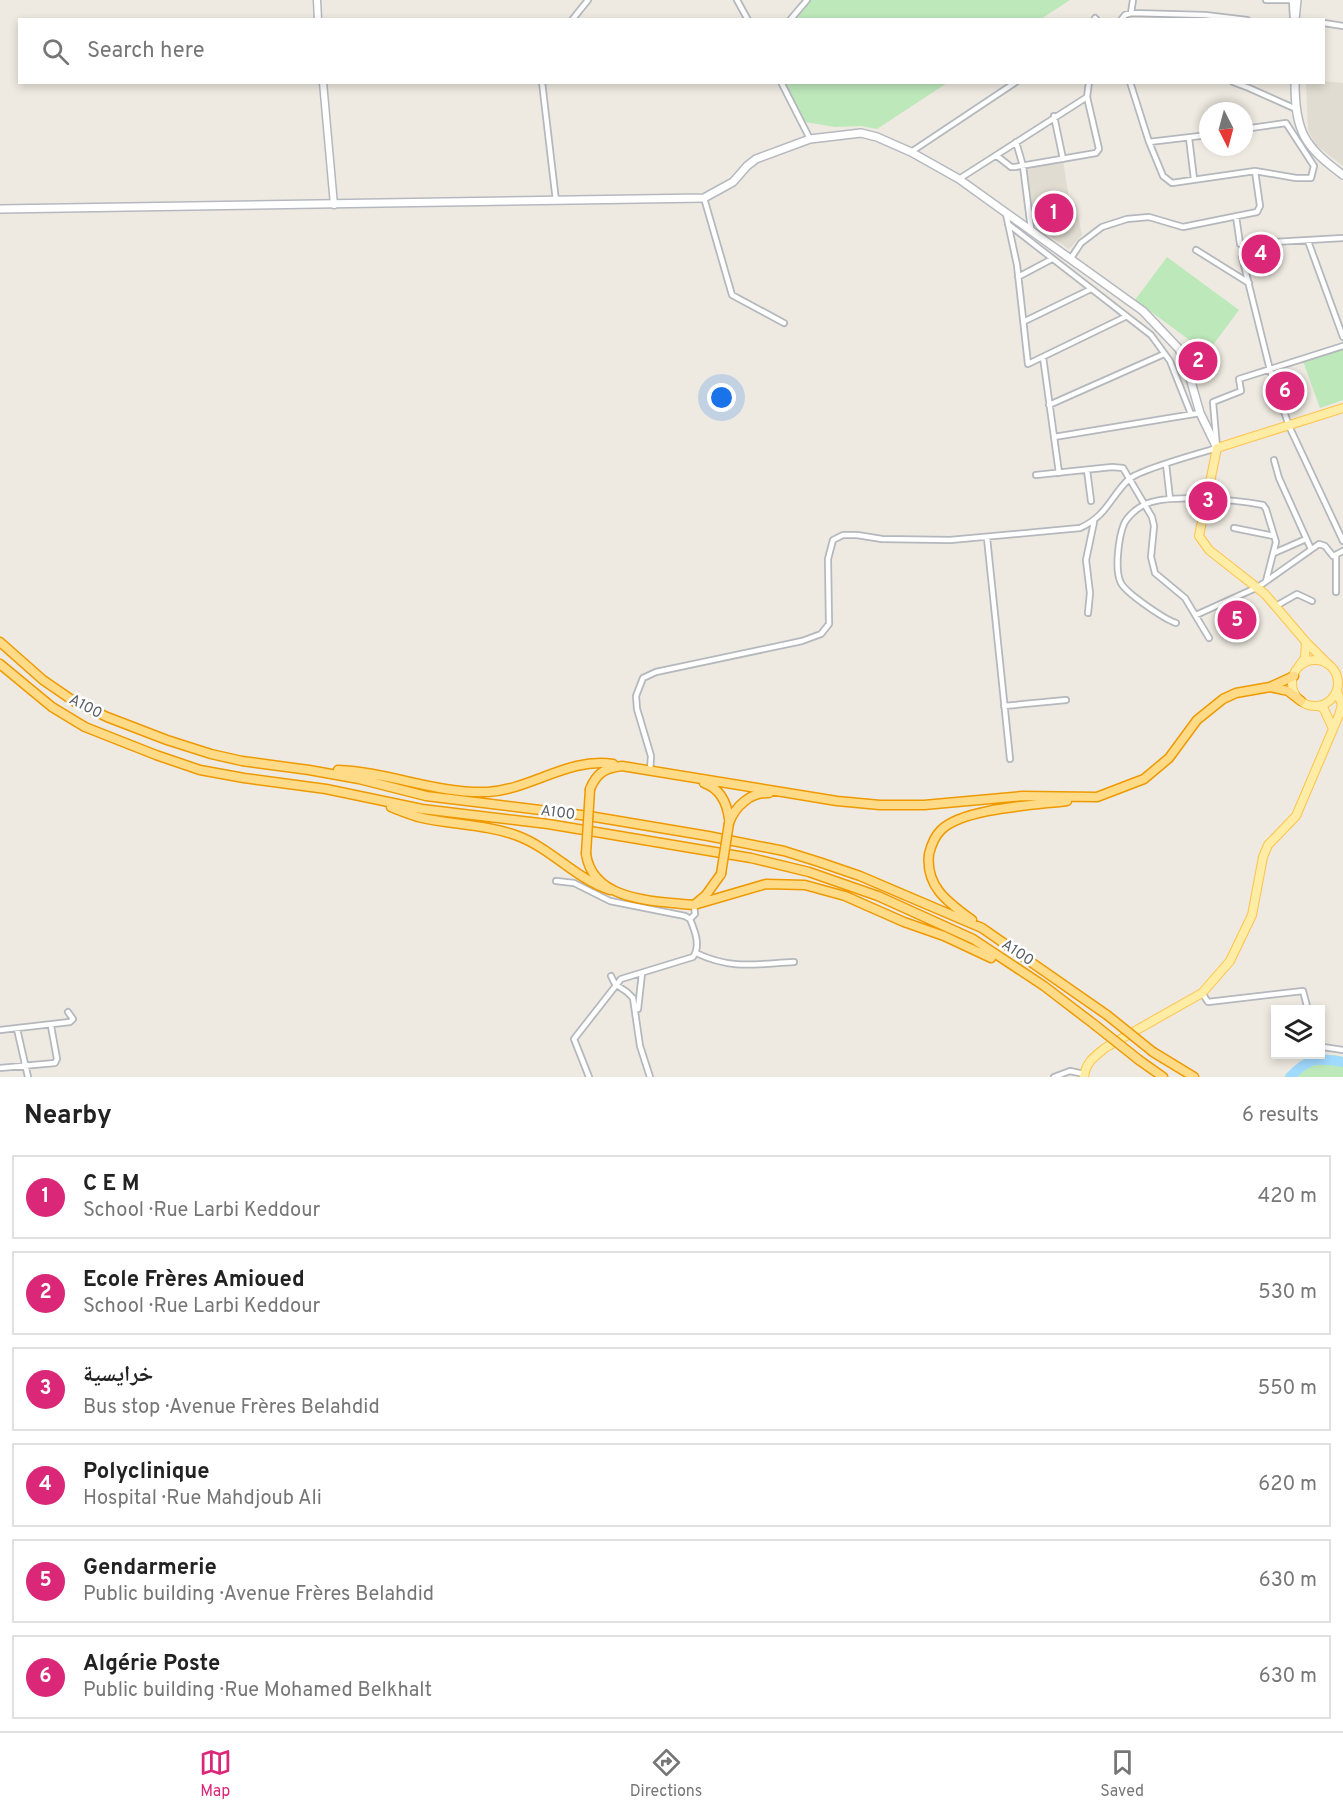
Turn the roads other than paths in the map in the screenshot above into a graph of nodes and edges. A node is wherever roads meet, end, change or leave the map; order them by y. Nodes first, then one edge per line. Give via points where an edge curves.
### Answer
1 (317, 0) edge
2 (588, 0) edge
3 (737, 0) edge
4 (807, 0) edge
5 (1133, 0) edge
6 (1266, 0) edge
7 (1294, 0) edge
8 (1131, 13) junction
9 (1161, 17) edge
10 (1205, 17) edge
11 (318, 18) edge
12 (574, 18) edge
13 (747, 18) edge
14 (792, 18) edge
15 (1122, 18) edge
16 (1295, 18) edge
17 (1325, 23) edge
18 (1343, 26) edge
19 (324, 84) edge
20 (542, 84) edge
21 (782, 84) edge
22 (1013, 84) edge
23 (1089, 84) edge
24 (1131, 84) edge
25 (1295, 84) edge
26 (1249, 85) edge
27 (1087, 97) junction
28 (1296, 109) junction
29 (1054, 116) junction
30 (1297, 120) junction
31 (1286, 123) junction
32 (1253, 128) edge
33 (1199, 136) edge
34 (1189, 138) junction
35 (810, 139) junction
36 (1016, 142) junction
37 (1149, 142) junction
38 (911, 153) junction
39 (997, 156) junction
40 (1063, 159) junction
41 (1023, 166) junction
42 (1255, 171) junction
43 (1343, 175) edge
44 (959, 179) junction
45 (1194, 179) junction
46 (704, 198) junction
47 (556, 201) junction
48 (334, 205) junction
49 (0, 209) edge
50 (1005, 210) junction
51 (1236, 216) junction
52 (1008, 224) junction
53 (1031, 229) junction
54 (1343, 238) edge
55 (1308, 241) junction
56 (1196, 250) dead end
57 (1242, 257) dead end
58 (1071, 258) junction
59 (1052, 259) junction
60 (1018, 277) junction
61 (1249, 283) junction
62 (1091, 289) junction
63 (1125, 317) junction
64 (1025, 321) junction
65 (784, 323) dead end
66 (1343, 337) edge
67 (1343, 346) edge
68 (1164, 354) junction
69 (1043, 357) junction
70 (1270, 370) junction
71 (1049, 405) junction
72 (1343, 408) edge
73 (1200, 413) junction
74 (1191, 414) junction
75 (1289, 426) junction
76 (1054, 437) junction
77 (1218, 448) junction
78 (1274, 460) dead end
79 (1166, 464) junction
80 (1087, 470) junction
81 (1059, 472) junction
82 (1036, 475) dead end
83 (1130, 478) junction
84 (1170, 499) junction
85 (1207, 500) junction
86 (1091, 501) dead end
87 (1144, 504) junction
88 (1094, 522) junction
89 (1234, 528) dead end
90 (1274, 536) junction
91 (987, 538) junction
92 (1306, 538) junction
93 (1343, 541) edge
94 (1311, 549) junction
95 (1343, 550) edge
96 (1274, 553) junction
97 (1336, 556) junction
98 (1266, 581) junction
99 (1258, 587) junction
100 (1336, 592) dead end
101 (1312, 601) dead end
102 (1276, 606) junction
103 (1088, 613) dead end
104 (1196, 615) junction
105 (1176, 623) dead end
106 (1209, 639) dead end
107 (0, 642) edge
108 (1306, 642) junction
109 (0, 664) edge
110 (1328, 664) junction
111 (1296, 672) junction
112 (1270, 687) junction
113 (1337, 691) junction
114 (1066, 700) dead end
115 (1300, 701) junction
116 (1004, 706) junction
117 (1319, 706) junction
118 (1333, 729) junction
119 (1010, 759) dead end
120 (622, 766) junction
121 (309, 770) junction
122 (650, 771) junction
123 (683, 777) junction
124 (351, 794) junction
125 (803, 794) junction
126 (1097, 797) junction
127 (729, 823) junction
128 (556, 881) dead end
129 (610, 890) junction
130 (694, 905) junction
131 (690, 919) junction
132 (982, 928) junction
133 (696, 953) junction
134 (794, 962) dead end
135 (642, 973) junction
136 (611, 976) dead end
137 (615, 984) junction
138 (1044, 986) junction
139 (1202, 993) junction
140 (1307, 1005) edge
141 (68, 1012) dead end
142 (637, 1018) junction
143 (51, 1026) junction
144 (17, 1029) junction
145 (0, 1030) edge
146 (1325, 1047) edge
147 (1343, 1050) edge
148 (27, 1066) junction
149 (0, 1068) edge
150 (1084, 1075) edge
151 (28, 1077) edge
152 (589, 1077) edge
153 (650, 1077) edge
154 (1054, 1077) edge
155 (1163, 1077) edge
156 (1194, 1077) edge

1 - 11 street
2 - 12 street
3 - 13 street
4 - 14 street
5 - 8 street
6 - 7 street
7 - 16 main road
8 - 9 street
8 - 15 street
9 - 10 street
17 - 18 street
19 - 48 street
20 - 47 street
21 - 35 street
22 - 38 street
23 - 27 street
24 - 37 street
25 - 28 main road
26 - 28 street
27 - 29 street
27 - 40 street via 1099,152
28 - 30 main road
29 - 36 street
29 - 40 street
30 - 31 street
30 - 43 main road via 1308,145
31 - 32 street
31 - 42 street via 1314,166 1311,178
33 - 34 street
34 - 37 street
34 - 45 street
35 - 38 main road via 861,133 877,136
35 - 46 main road via 756,159 733,182
36 - 39 street
36 - 41 street
37 - 45 street via 1167,180 1176,184
38 - 44 main road
39 - 41 street via 1011,167
39 - 44 street
40 - 41 street
41 - 53 street
42 - 45 street
42 - 51 street via 1260,210
44 - 50 main road
46 - 47 main road
46 - 65 street via 732,295
47 - 48 main road
48 - 49 main road
50 - 52 street
50 - 53 main road
51 - 55 street via 1240,244
51 - 58 street via 1183,227 1149,217 1127,219 1102,227 1081,243
52 - 59 street
52 - 60 street
53 - 58 main road
54 - 55 street
55 - 66 street
56 - 61 street
57 - 61 street
58 - 73 main road via 1143,311 1179,350
59 - 60 street
59 - 62 street
60 - 64 street
61 - 70 street
62 - 63 street
62 - 64 street
63 - 68 street via 1151,335
63 - 69 street
64 - 69 street via 1028,364
67 - 70 street
68 - 71 street
68 - 74 street
69 - 71 street
70 - 75 street
70 - 77 street via 1239,378 1241,391 1213,402
71 - 76 street
72 - 75 main road
73 - 74 street
73 - 77 main road
74 - 76 street
75 - 77 main road
75 - 93 street
76 - 81 street
77 - 79 street
77 - 85 main road
78 - 92 street
79 - 83 street
79 - 84 street
80 - 81 street
80 - 83 street via 1119,467
80 - 86 street
81 - 82 street
83 - 87 street
83 - 88 street
84 - 85 street
84 - 87 street
85 - 90 street via 1263,505
85 - 99 main road via 1199,536 1202,542
87 - 104 street via 1154,526 1151,557 1155,573 1185,598
87 - 105 street via 1124,524 1117,564 1121,584 1152,610
88 - 91 street via 1067,530
88 - 103 street via 1086,560
89 - 90 street
90 - 96 street
91 - 116 street
91 - 122 street via 914,540 843,535 833,540 828,559 829,624 821,634 643,678 636,696 651,756
92 - 94 street
92 - 96 street
94 - 97 street via 1322,544
94 - 98 street
95 - 97 street
96 - 98 street
97 - 100 street
98 - 99 street
99 - 102 main road
99 - 104 street
101 - 102 street via 1297,594
102 - 108 main road
104 - 106 street
107 - 121 highway, A100 / A100 via 43,680 75,702 107,717 211,754
108 - 110 main road
108 - 111 main road via 1305,658
109 - 124 highway, A100 / A100 via 52,707 85,727 156,755 200,770
110 - 111 main road via 1310,661
110 - 113 main road via 1337,676
111 - 112 highway
111 - 115 main road via 1293,689
112 - 115 highway via 1288,692
112 - 126 highway via 1223,699 1197,720 1169,758 1144,779
113 - 117 main road via 1330,701
113 - 118 main road via 1342,705
114 - 116 street
115 - 117 main road
116 - 119 street
117 - 118 main road
118 - 139 main road via 1296,816 1268,845 1245,933 1230,961
120 - 121 highway via 587,764 489,792 416,785 347,771
120 - 122 highway
120 - 129 highway, bridge via 599,773 590,789 586,854 597,881
121 - 132 highway, A100 / A100 via 426,796 589,816 784,851 860,876
122 - 123 highway
123 - 125 highway
123 - 127 highway via 717,790 728,808
124 - 129 highway via 418,817 482,826 519,837
124 - 138 highway, A100 / A100 via 422,809 548,824 781,864 917,913 973,939
125 - 126 highway via 880,805 1023,796
125 - 127 highway via 763,793 750,797 733,812
126 - 132 highway via 964,816 942,829 930,852 931,878 946,900
127 - 130 highway, bridge via 721,874
128 - 131 street via 574,884 610,901
129 - 130 highway
130 - 131 street via 695,914
130 - 138 highway via 766,885 791,883 814,887 944,936
131 - 133 street via 697,940
132 - 156 highway, A100 / A100, bridge via 1107,1014 1153,1052
133 - 134 street via 727,965
133 - 135 street via 686,960
135 - 137 street
135 - 142 street
136 - 137 street
137 - 142 street via 633,998
137 - 152 street via 574,1039
138 - 155 highway, A100 / A100, bridge
139 - 140 street via 1208,1002 1303,991
139 - 150 main road via 1106,1048 1088,1062
141 - 143 street via 73,1019 70,1022
142 - 153 street via 640,1046
143 - 144 street
143 - 148 street via 56,1063
144 - 145 street
144 - 148 street
146 - 147 street
148 - 149 street
148 - 151 street
150 - 154 street via 1070,1071

